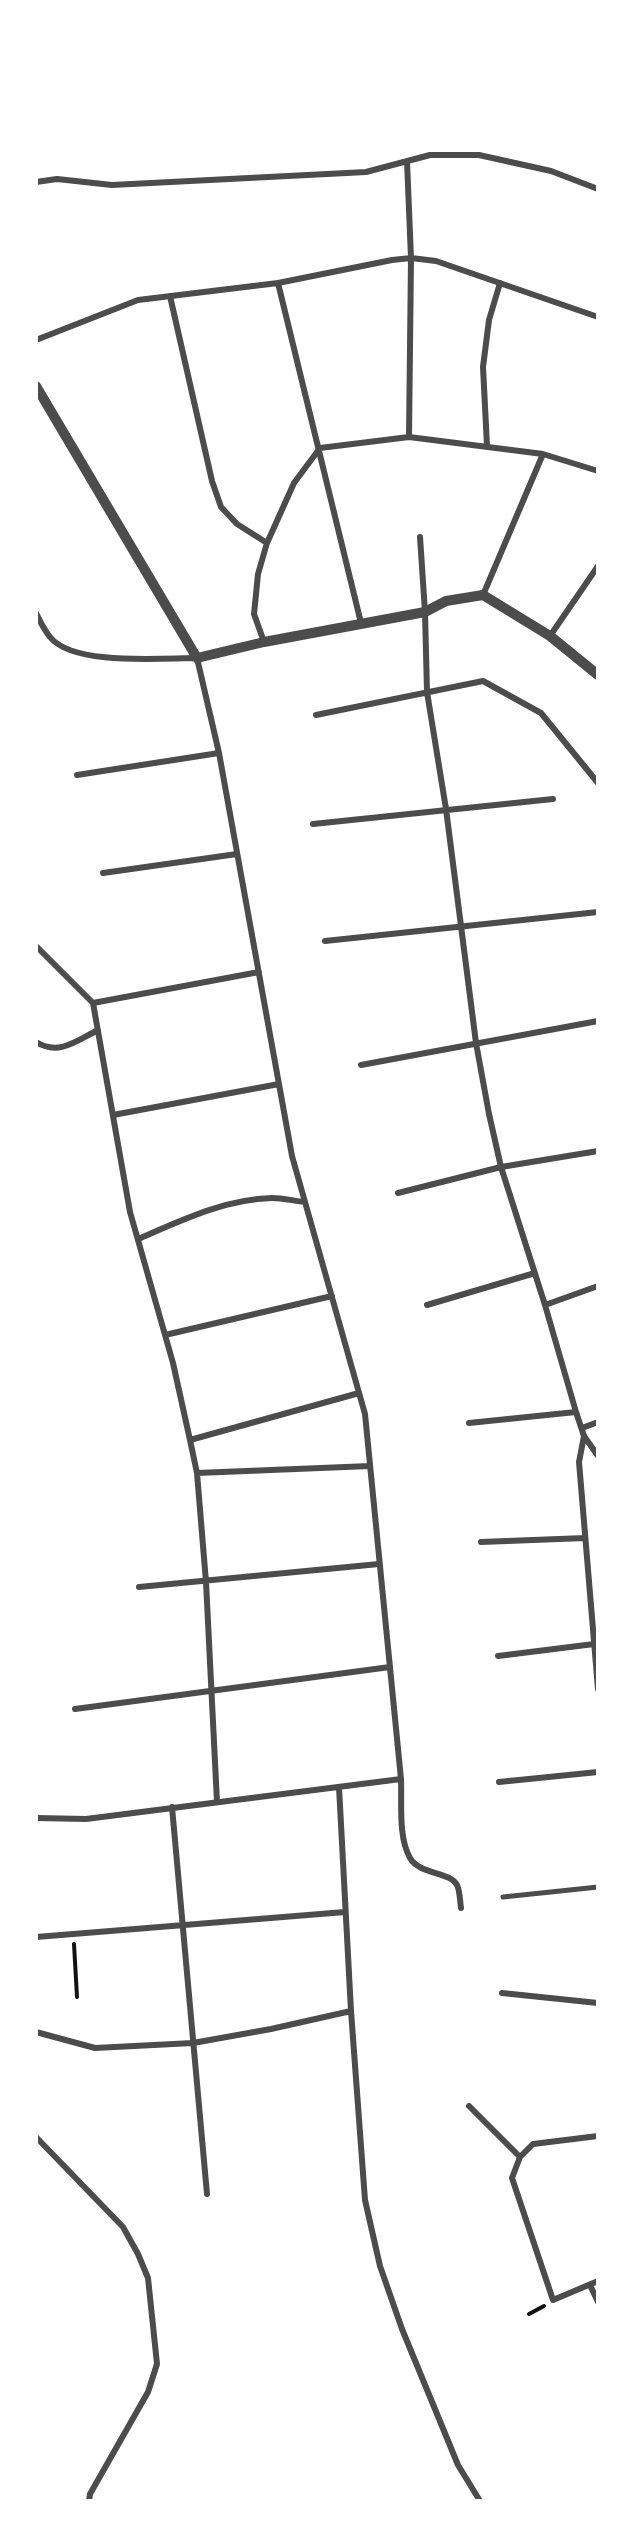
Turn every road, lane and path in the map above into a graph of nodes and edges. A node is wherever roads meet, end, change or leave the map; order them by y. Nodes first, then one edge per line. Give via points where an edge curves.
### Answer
1 (407, 162) junction
2 (36, 182) edge
3 (598, 189) edge
4 (411, 258) junction
5 (278, 283) junction
6 (500, 283) junction
7 (170, 296) junction
8 (598, 317) edge
9 (36, 340) edge
10 (36, 386) edge
11 (409, 437) junction
12 (487, 447) junction
13 (320, 448) junction
14 (543, 454) junction
15 (598, 471) edge
16 (420, 537) dead end
17 (267, 543) junction
18 (598, 566) edge
19 (483, 595) junction
20 (425, 612) junction
21 (36, 613) edge
22 (362, 623) junction
23 (550, 636) junction
24 (264, 642) junction
25 (197, 658) junction
26 (598, 675) edge
27 (427, 692) junction
28 (316, 715) dead end
29 (219, 753) junction
30 (77, 775) dead end
31 (598, 783) edge
32 (553, 800) dead end
33 (446, 809) junction
34 (314, 824) dead end
35 (237, 854) junction
36 (103, 873) dead end
37 (598, 912) edge
38 (461, 925) junction
39 (325, 941) dead end
40 (36, 946) edge
41 (259, 972) junction
42 (93, 1004) junction
43 (598, 1021) edge
44 (98, 1030) junction
45 (36, 1042) edge
46 (476, 1043) junction
47 (361, 1065) dead end
48 (279, 1084) junction
49 (113, 1115) junction
50 (598, 1151) edge
51 (501, 1167) junction
52 (398, 1193) dead end
53 (305, 1202) junction
54 (138, 1239) junction
55 (535, 1273) junction
56 (598, 1286) edge
57 (332, 1296) junction
58 (427, 1305) dead end
59 (545, 1305) junction
60 (165, 1335) junction
61 (359, 1393) junction
62 (576, 1412) junction
63 (598, 1422) edge
64 (469, 1423) dead end
65 (582, 1428) junction
66 (584, 1437) junction
67 (190, 1440) junction
68 (598, 1456) edge
69 (370, 1466) junction
70 (197, 1473) junction
71 (585, 1538) junction
72 (481, 1542) dead end
73 (379, 1564) junction
74 (206, 1582) junction
75 (139, 1587) dead end
76 (594, 1644) junction
77 (498, 1656) dead end
78 (390, 1667) junction
79 (598, 1689) edge
80 (212, 1690) junction
81 (75, 1709) dead end
82 (598, 1772) edge
83 (401, 1779) junction
84 (499, 1782) dead end
85 (339, 1787) junction
86 (217, 1802) junction
87 (172, 1808) junction
88 (36, 1818) edge
89 (598, 1887) edge
90 (503, 1897) dead end
91 (461, 1908) dead end
92 (345, 1912) junction
93 (182, 1925) junction
94 (73, 1934) junction
95 (36, 1937) edge
96 (502, 1993) dead end
97 (77, 1997) dead end
98 (598, 2003) edge
99 (351, 2011) junction
100 (36, 2032) edge
101 (193, 2043) junction
102 (469, 2106) dead end
103 (598, 2136) edge
104 (36, 2137) edge
105 (520, 2157) junction
106 (207, 2194) dead end
107 (598, 2281) edge
108 (590, 2285) junction
109 (598, 2302) edge
110 (89, 2501) edge
111 (480, 2501) edge

1 - 2 street via 366,172 112,185 57,179
1 - 3 street via 430,154 479,155 551,171
1 - 4 street
4 - 5 street
4 - 6 street via 436,261
4 - 11 street
5 - 7 street
5 - 13 street
6 - 8 street
6 - 12 street via 489,320 483,367
7 - 9 street via 138,300
7 - 17 street via 221,507 237,524
10 - 25 street
11 - 12 street
11 - 13 street
12 - 14 street
13 - 17 street via 294,483
13 - 22 street
14 - 15 street
14 - 19 street
16 - 20 street
17 - 24 street via 258,574 254,614
18 - 23 street
19 - 20 street via 446,601
19 - 23 street
20 - 22 street
20 - 27 street
21 - 25 street via 50,638 70,651 92,657
22 - 24 street
23 - 26 street
24 - 25 street
25 - 29 street
27 - 28 street
27 - 31 street via 483,681 541,713
27 - 33 street
29 - 30 street
29 - 35 street
32 - 33 street
33 - 34 street
33 - 38 street
35 - 36 street
35 - 41 street
37 - 38 street
38 - 39 street
38 - 46 street
40 - 42 street
41 - 42 street
41 - 48 street
42 - 44 street
43 - 46 street
44 - 45 street via 63,1047 48,1049
44 - 49 street
46 - 47 street
46 - 51 street
48 - 49 street
48 - 53 street
49 - 54 street
50 - 51 street
51 - 52 street
51 - 55 street
53 - 54 street via 273,1198 248,1201 204,1211
53 - 57 street
54 - 60 street
55 - 58 street
55 - 59 street
56 - 59 street
57 - 60 street
57 - 61 street
59 - 62 street
60 - 67 street
61 - 67 street
61 - 69 street
62 - 64 street
62 - 65 street
63 - 65 street
65 - 66 street
66 - 68 street
66 - 71 street via 579,1462
67 - 70 street
69 - 70 street
69 - 73 street
70 - 74 street
71 - 72 street
71 - 76 street
73 - 74 street
73 - 78 street
74 - 75 street
74 - 80 street
76 - 77 street
76 - 79 street
78 - 80 street
78 - 83 street
80 - 81 street
80 - 86 street
82 - 84 street
83 - 85 street
83 - 91 street via 404,1838 410,1858 419,1867 451,1879 458,1886
85 - 86 street
85 - 92 street
86 - 87 street
87 - 88 street via 86,1819
87 - 93 street
89 - 90 street
92 - 93 street
92 - 99 street
93 - 94 street
93 - 101 street
94 - 95 street
94 - 97 path
96 - 98 street
99 - 101 street
99 - 111 street via 365,2200 380,2266 458,2465
100 - 101 street via 95,2048
101 - 106 street
102 - 105 street
103 - 105 street via 533,2144
104 - 110 street via 123,2227 148,2278 157,2364 148,2392
105 - 108 street via 512,2178 553,2300
107 - 108 street
108 - 109 street

